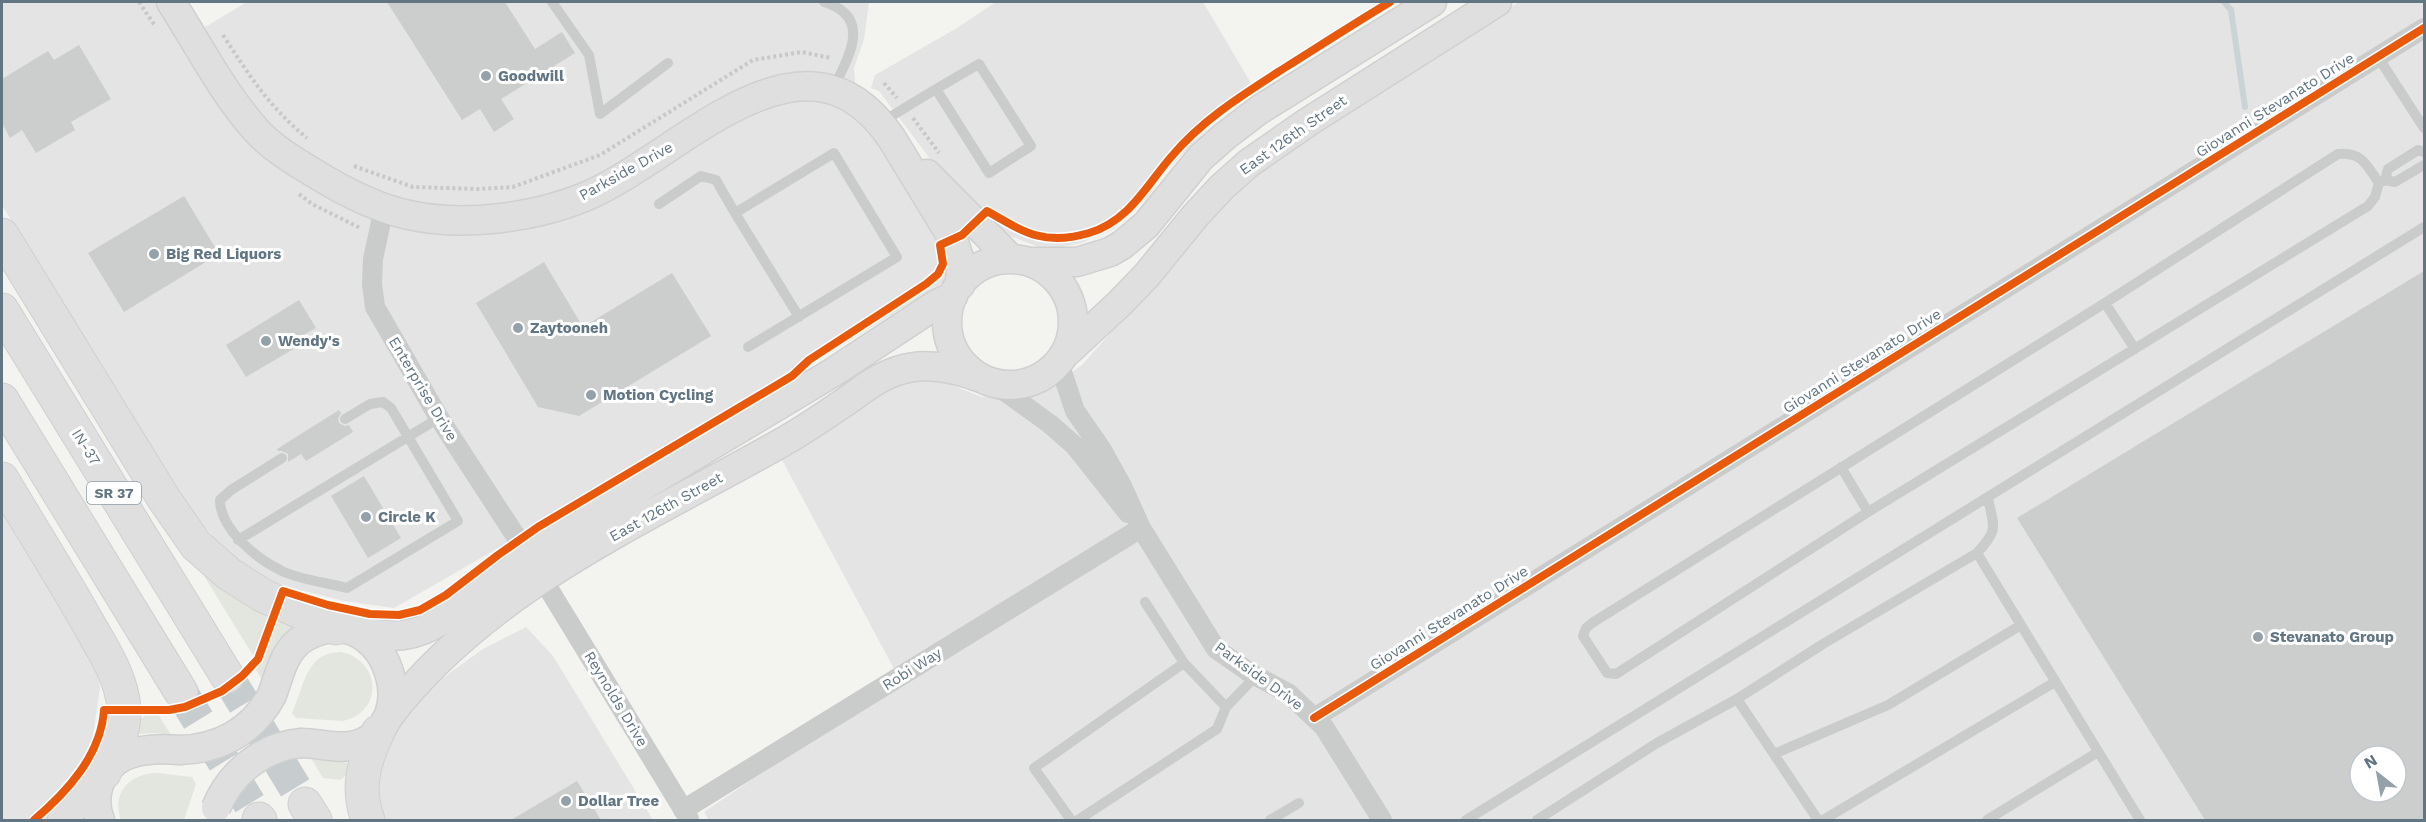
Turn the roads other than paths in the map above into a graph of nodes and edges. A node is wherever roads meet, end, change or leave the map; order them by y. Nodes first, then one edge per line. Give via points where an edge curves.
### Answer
1 (171, 2) edge
2 (552, 2) edge
3 (824, 2) edge
4 (1432, 2) edge
5 (1497, 2) edge
6 (2424, 28) edge
7 (2378, 57) junction
8 (668, 63) dead end
9 (833, 89) junction
10 (936, 89) junction
11 (893, 123) junction
12 (2424, 128) edge
13 (2424, 152) edge
14 (2424, 165) edge
15 (2382, 182) junction
16 (659, 204) dead end
17 (384, 208) junction
18 (735, 213) junction
19 (2424, 227) edge
20 (2, 235) edge
21 (1021, 261) junction
22 (956, 290) junction
23 (2105, 303) junction
24 (2, 310) edge
25 (799, 316) junction
26 (748, 347) dead end
27 (2135, 349) junction
28 (1062, 358) junction
29 (987, 381) junction
30 (2, 400) edge
31 (439, 418) junction
32 (345, 419) dead end
33 (408, 437) junction
34 (282, 458) dead end
35 (1841, 467) junction
36 (2, 479) edge
37 (1988, 498) junction
38 (1868, 512) junction
39 (1141, 528) junction
40 (238, 540) junction
41 (1977, 553) junction
42 (535, 566) junction
43 (1145, 602) dead end
44 (2021, 625) junction
45 (344, 629) junction
46 (1184, 663) junction
47 (227, 676) tunnel mouth
48 (1256, 676) junction
49 (2055, 682) junction
50 (181, 692) tunnel mouth
51 (1737, 699) junction
52 (1226, 707) junction
53 (1314, 718) junction
54 (382, 726) junction
55 (2098, 752) junction
56 (1774, 754) junction
57 (103, 775) junction
58 (1299, 803) dead end
59 (214, 814) edge
60 (686, 815) edge
61 (62, 820) edge
62 (99, 820) edge
63 (368, 820) edge
64 (1071, 820) edge
65 (1078, 820) edge
66 (1270, 820) edge
67 (1382, 820) edge
68 (1466, 820) edge
69 (1537, 820) edge
70 (1820, 820) edge
71 (1987, 820) edge
72 (2139, 820) edge

1 - 17 main road, Parkside Drive via 232,99 257,131 294,162 346,192
2 - 8 lane via 589,56 600,114
3 - 9 lane via 839,6 854,27 847,61
4 - 21 main road via 1259,110 1225,136 1195,164 1146,225 1122,245 1077,262
5 - 28 main road, East 126th Street via 1249,163 1195,216 1147,275
6 - 7 street, Giovanni Stevanato Drive
7 - 12 lane
7 - 53 street, Giovanni Stevanato Drive
9 - 11 main road, Parkside Drive
9 - 17 main road, Parkside Drive via 792,86 766,92 584,198 537,213 477,221 410,216
10 - 10 lane via 979,64 1031,146 988,173
10 - 11 lane
11 - 21 main road, Parkside Drive
11 - 22 main road, Parkside Drive via 953,239 961,264
13 - 15 lane via 2418,150 2388,169
14 - 15 lane via 2395,182
15 - 23 lane via 2361,158 2351,153 2338,154
15 - 27 lane via 2368,206
16 - 18 lane via 701,176 716,180
17 - 31 street, Enterprise Drive via 373,259 375,307
18 - 25 lane
18 - 25 lane via 834,153 840,162 897,257
19 - 37 lane
20 - 45 highway via 196,545 229,574 262,595
21 - 22 main road via 982,266
21 - 28 main road via 1054,277 1069,300 1074,327
22 - 29 main road via 949,309 948,336 960,361
22 - 42 main road, East 126th Street
23 - 27 lane
23 - 35 lane
24 - 47 highway, IN-37 / SR 37
25 - 26 lane
27 - 38 lane
28 - 29 main road via 1045,375 1029,383 1011,386
28 - 39 street, Parkside Drive via 1075,411 1102,450
29 - 39 street, Parkside Drive via 1075,446
29 - 42 main road, East 126th Street via 931,366 887,375 789,438
30 - 50 highway, SR 37
31 - 33 lane
31 - 42 street, Enterprise Drive
32 - 33 lane via 370,404 383,402 392,408
33 - 40 lane
33 - 40 lane via 458,521 414,549 347,588 281,571
34 - 40 lane via 220,500 220,511
35 - 38 lane
35 - 38 lane via 1592,622 1583,636 1607,673 1616,674
36 - 57 highway via 118,681 123,726
37 - 41 lane via 1995,525 1991,538
37 - 68 lane
39 - 48 street, Parkside Drive via 1216,649
39 - 60 street, Robi Way
41 - 44 lane
41 - 51 lane
42 - 45 main road, East 126th Street via 491,580 451,614 422,630 394,635
42 - 54 main road, East 126th Street via 503,606 409,691
42 - 60 street, Reynolds Drive
43 - 46 lane
44 - 49 lane
44 - 56 lane via 1888,705
45 - 54 main road via 375,648 390,671 393,700
45 - 57 main road, bridge via 308,635 295,645 272,695 252,722 233,736 208,748 153,748 130,753
46 - 52 lane
46 - 64 lane via 1034,768
48 - 52 lane
48 - 53 street, Parkside Drive via 1288,693
49 - 55 lane
49 - 70 lane
51 - 56 lane
51 - 69 lane via 1657,743
52 - 65 lane via 1217,729
53 - 67 street, Parkside Drive via 1323,726
54 - 59 main road, bridge via 362,742 348,746 282,746 248,764 228,784
54 - 63 highway via 367,755 362,778 362,800
55 - 71 lane
55 - 72 lane
56 - 70 lane
57 - 61 main road
57 - 62 main road via 96,805
58 - 66 lane

